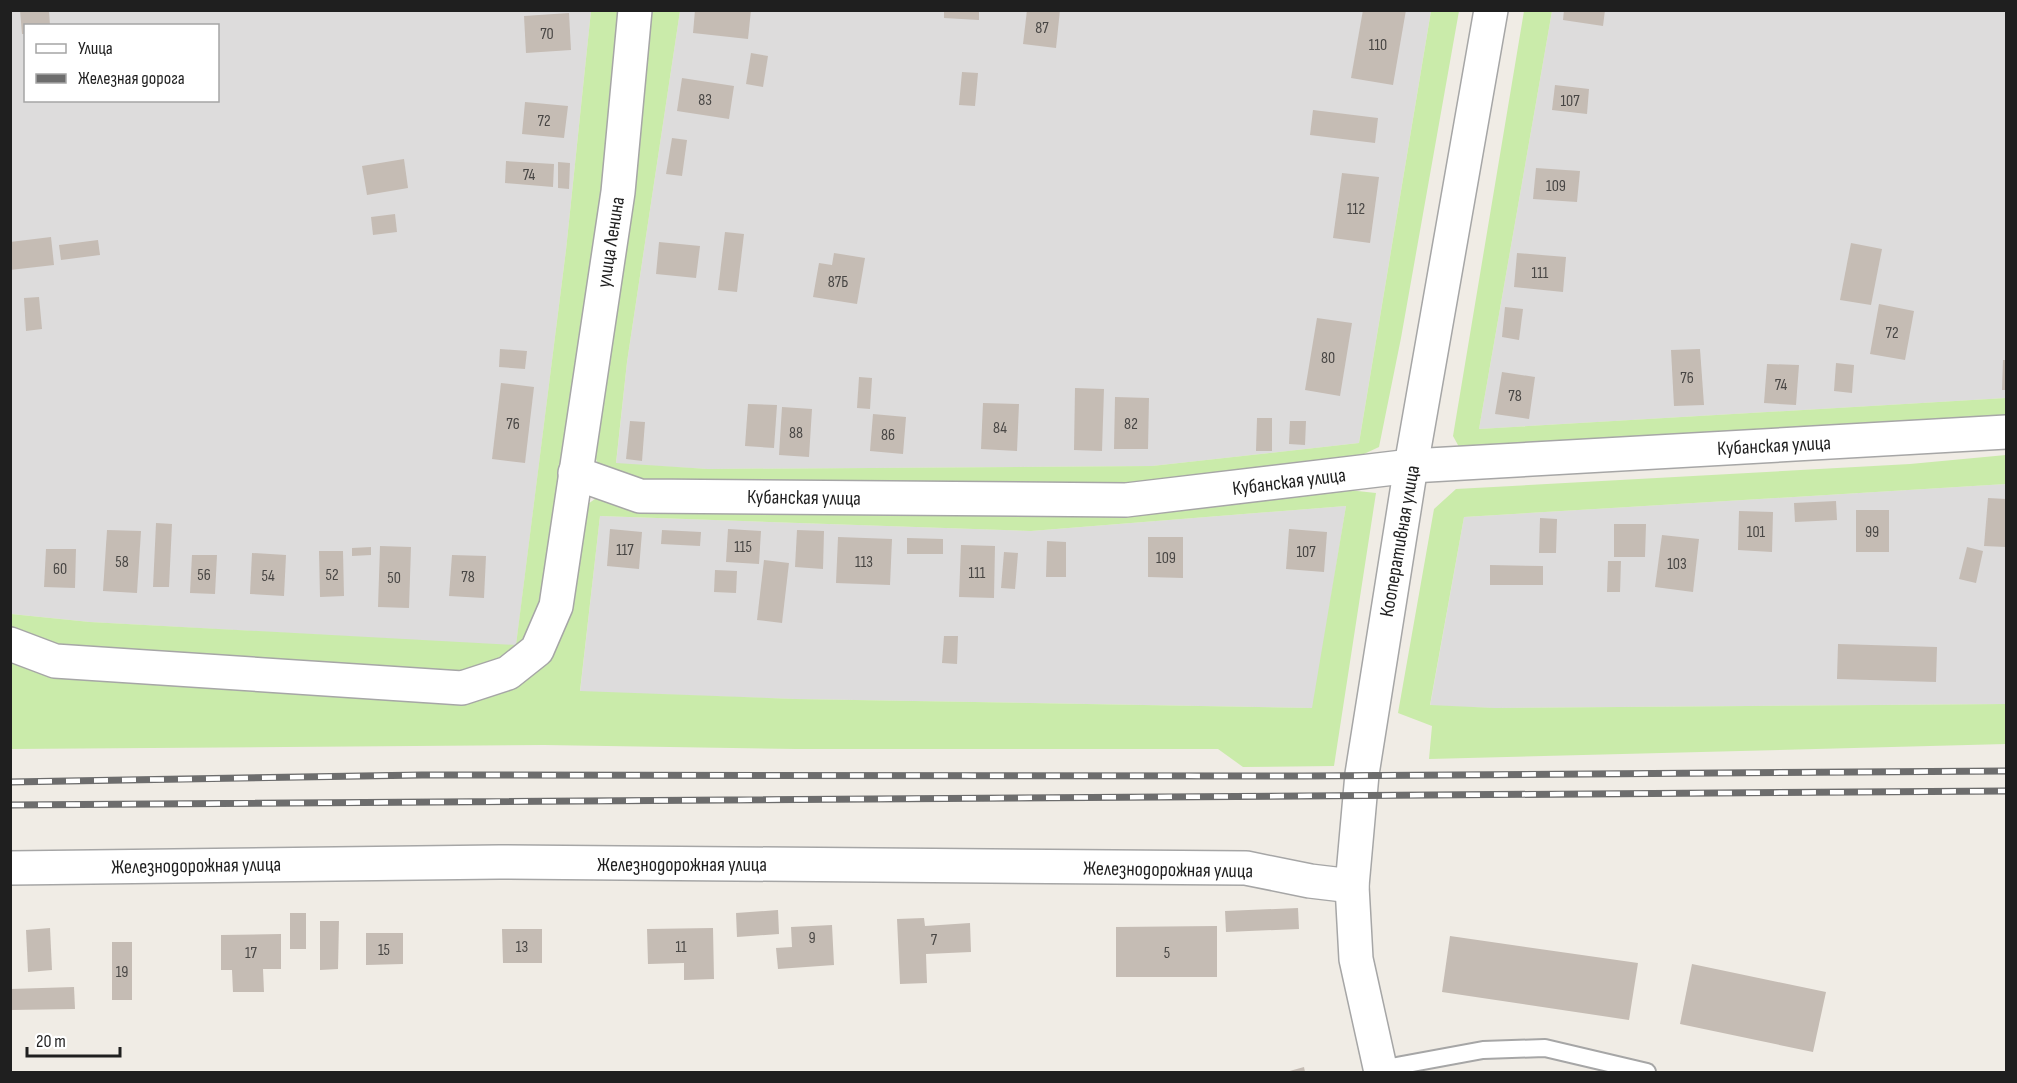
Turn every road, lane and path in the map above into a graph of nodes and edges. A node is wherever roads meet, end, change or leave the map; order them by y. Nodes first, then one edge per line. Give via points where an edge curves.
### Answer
1 (635, 10) edge
2 (1491, 10) edge
3 (2007, 432) edge
4 (1411, 466) junction
5 (575, 473) junction
6 (10, 644) edge
7 (10, 867) edge
8 (1352, 886) junction
9 (1381, 1071) edge
10 (1647, 1072) edge

1 - 5 street, улица Ленина via 618,192
2 - 4 street, Кооперативная улица
3 - 4 street, Кубанская улица
4 - 5 street, Кубанская улица via 1126,500 640,496
4 - 8 street, Кооперативная улица via 1365,741
5 - 6 street via 556,606 537,650 508,673 462,688 55,662
7 - 8 street, Железнодорожная улица via 499,862 1246,868
8 - 9 street, Кооперативная улица via 1356,958
9 - 10 lane via 1483,1050 1545,1048

